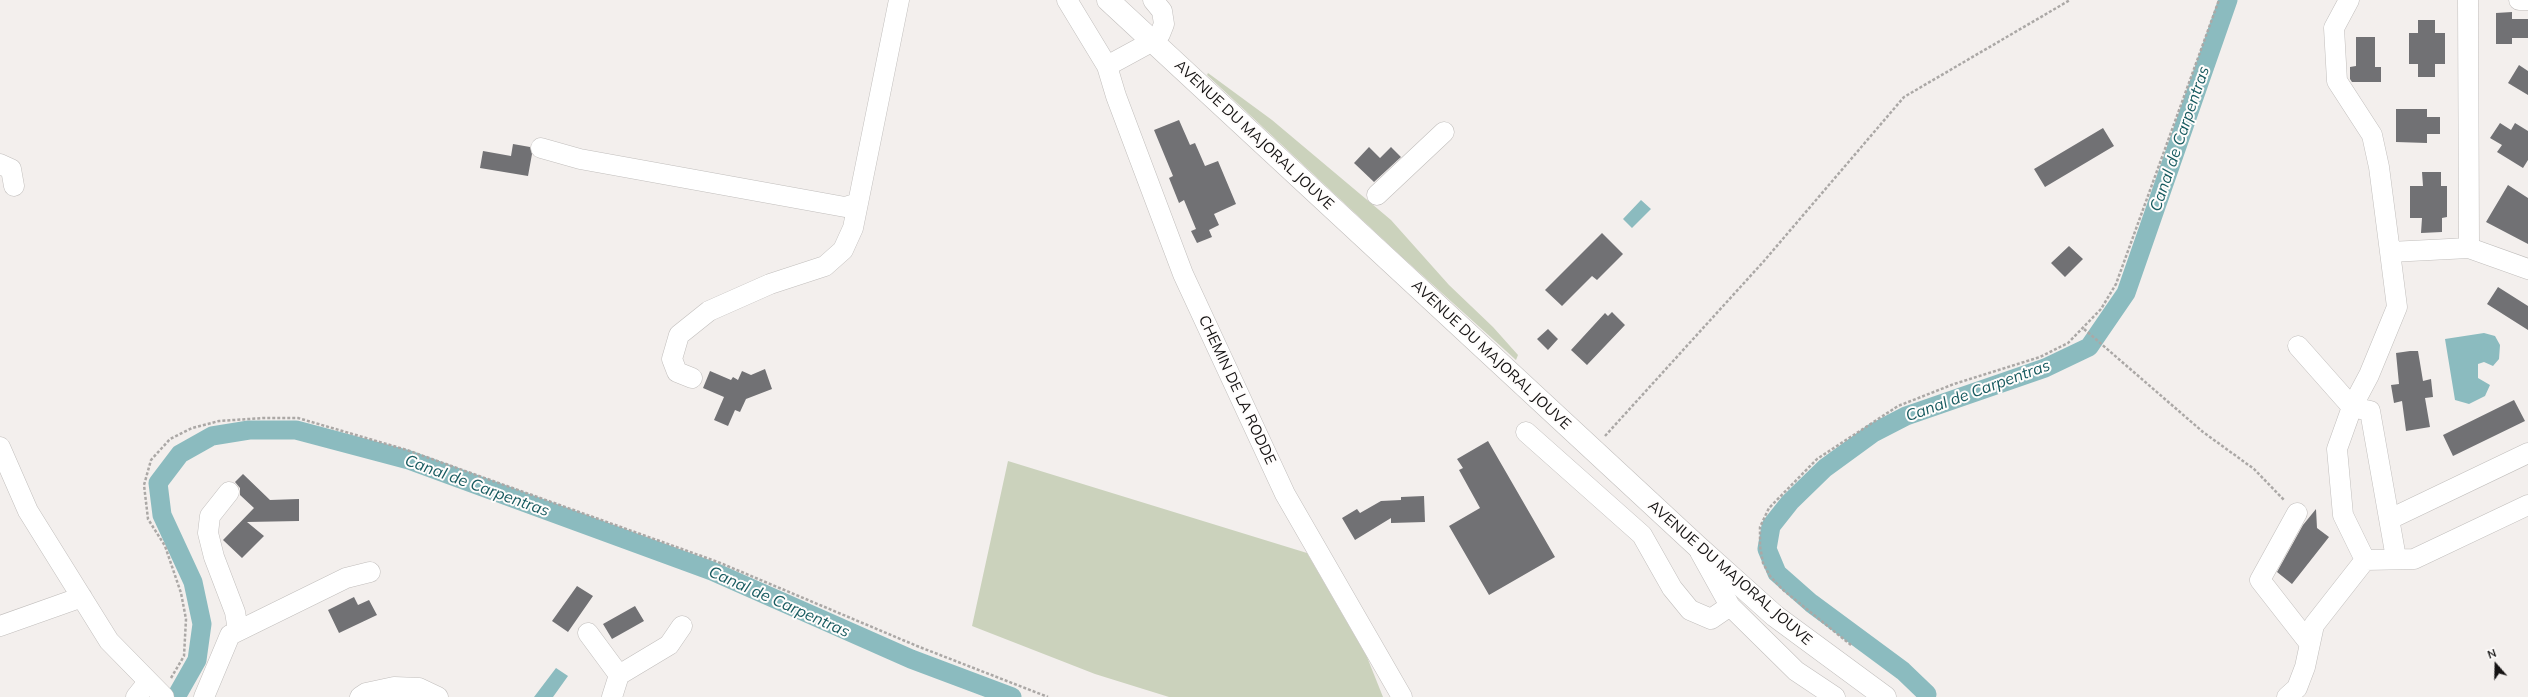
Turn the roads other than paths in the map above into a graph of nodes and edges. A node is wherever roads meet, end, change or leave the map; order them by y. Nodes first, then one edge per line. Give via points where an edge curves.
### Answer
1 (899, 0) edge
2 (1067, 0) edge
3 (1108, 0) edge
4 (1153, 0) edge
5 (2349, 0) edge
6 (2468, 0) edge
7 (2519, 0) edge
8 (2528, 0) edge
9 (1153, 41) junction
10 (1107, 66) junction
11 (1444, 132) dead end
12 (541, 148) dead end
13 (0, 164) edge
14 (14, 186) dead end
15 (1377, 195) dead end
16 (858, 203) junction
17 (2468, 248) junction
18 (2390, 252) junction
19 (2528, 269) edge
20 (2298, 346) dead end
21 (692, 378) dead end
22 (2352, 407) junction
23 (1526, 432) dead end
24 (0, 447) edge
25 (2528, 453) edge
26 (229, 492) dead end
27 (2528, 505) edge
28 (2296, 513) road end
29 (2390, 519) junction
30 (1697, 546) junction
31 (2396, 558) junction
32 (2365, 560) junction
33 (370, 572) dead end
34 (82, 597) junction
35 (1730, 606) junction
36 (0, 626) edge
37 (682, 626) dead end
38 (238, 630) junction
39 (588, 633) dead end
40 (2310, 644) junction
41 (619, 675) junction
42 (158, 691) edge
43 (136, 697) edge
44 (204, 697) edge
45 (360, 697) edge
46 (438, 697) edge
47 (612, 697) edge
48 (1402, 697) edge
49 (1835, 697) edge
50 (1885, 697) edge
51 (2287, 697) edge

1 - 16 street
2 - 10 street, CHEMIN DE LA RODDE
3 - 9 main road, AVENUE DU MAJORAL JOUVE
4 - 9 street via 1162,11 1164,24 1160,34
5 - 18 street via 2334,28 2337,81 2372,135
6 - 17 street
7 - 8 street
9 - 10 street
9 - 30 main road, AVENUE DU MAJORAL JOUVE
10 - 48 street, CHEMIN DE LA RODDE via 1183,274 1285,494
11 - 15 street
12 - 16 street via 580,160 845,206
13 - 14 street via 11,169
16 - 21 street via 853,228 843,250 826,266 770,284 709,311 680,335 672,359 678,372
17 - 18 street
17 - 19 street
18 - 22 street via 2397,307 2369,375
20 - 22 street
22 - 29 street via 2370,411
22 - 32 street via 2337,449 2338,464 2343,515
23 - 35 street via 1642,535 1672,588 1690,610 1711,619
24 - 34 street via 28,511
25 - 29 street
26 - 38 street via 210,516 208,533 214,557 235,612
27 - 31 street via 2414,559
28 - 40 street via 2260,580
29 - 31 street
30 - 35 street
30 - 50 main road, AVENUE DU MAJORAL JOUVE via 1775,616 1858,680
31 - 32 street
32 - 40 street via 2314,625
33 - 38 street via 346,578
34 - 36 street
34 - 42 street via 109,641
35 - 49 street via 1796,671
37 - 41 street via 669,645
38 - 44 street via 230,635
39 - 41 street
40 - 51 street via 2297,688
41 - 47 street
42 - 43 street
45 - 46 street via 366,693 394,687 419,688

